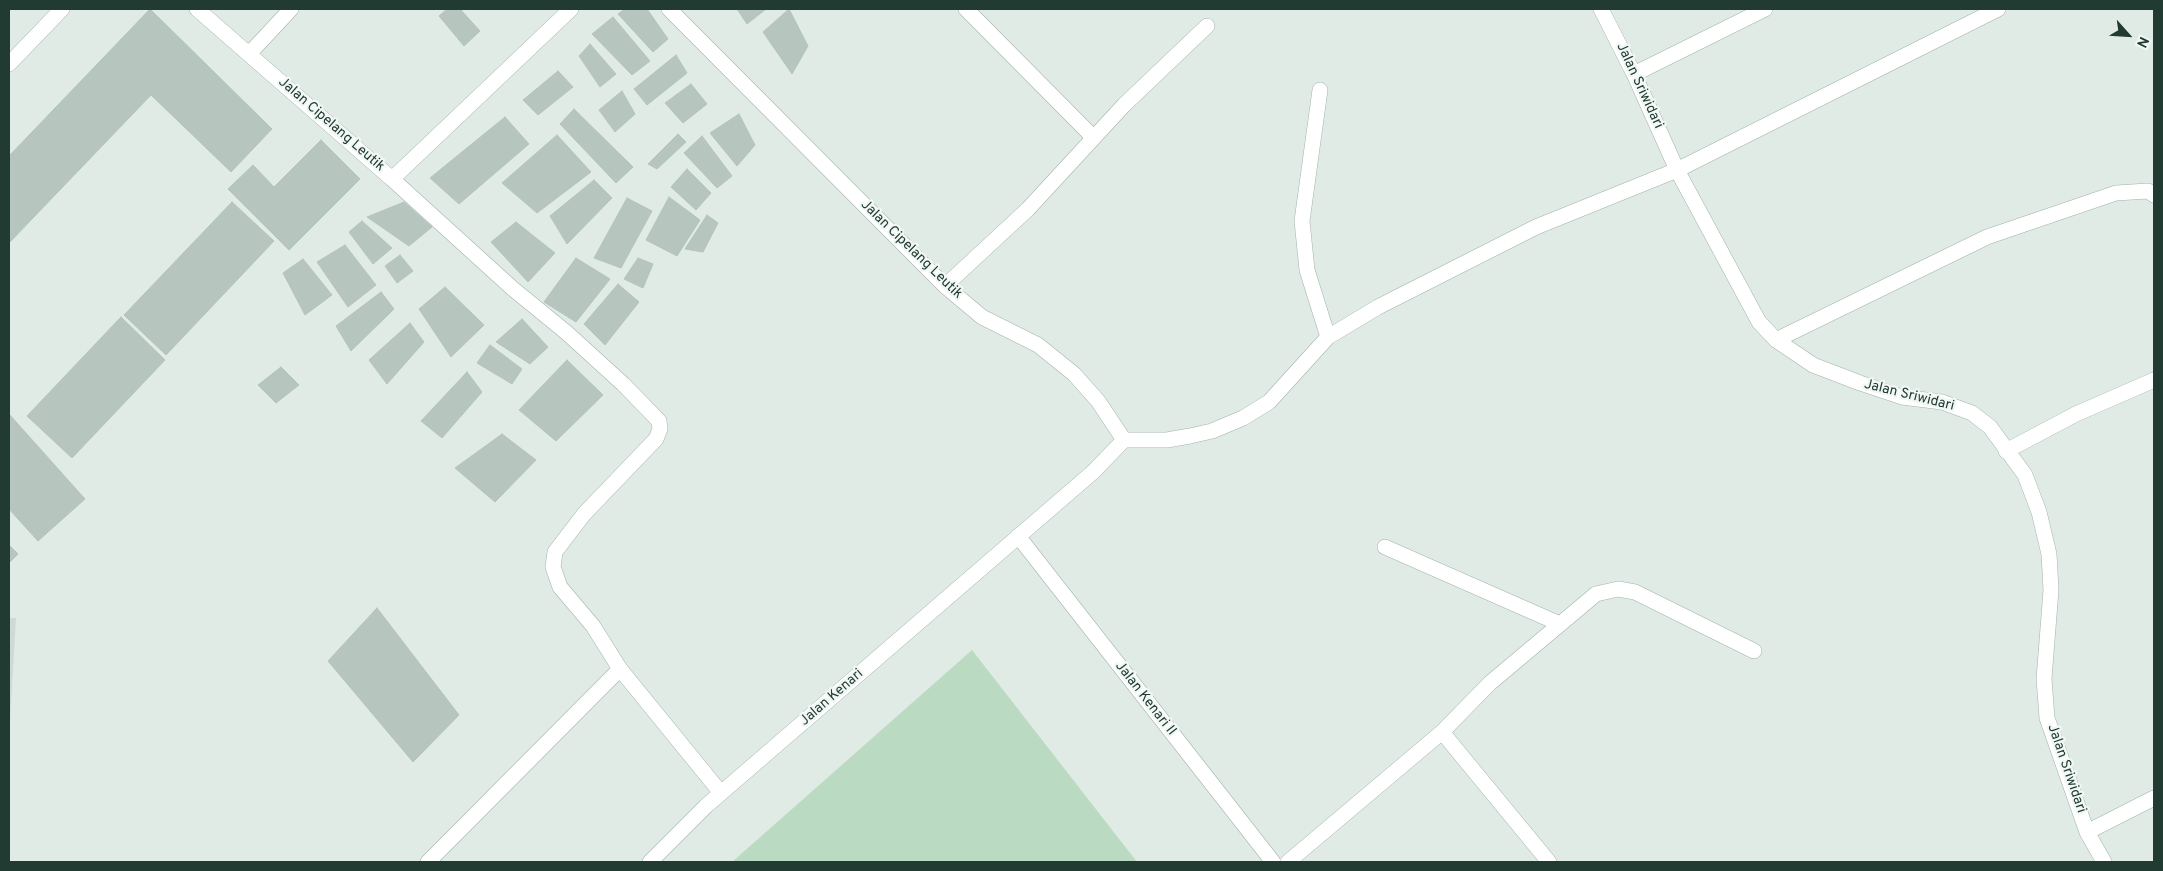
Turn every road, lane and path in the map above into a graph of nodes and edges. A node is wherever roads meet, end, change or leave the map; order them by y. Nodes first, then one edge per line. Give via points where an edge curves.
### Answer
1 (62, 9) edge
2 (197, 9) edge
3 (291, 9) edge
4 (571, 9) edge
5 (669, 9) edge
6 (966, 9) edge
7 (1602, 9) edge
8 (1766, 9) edge
9 (1998, 9) edge
10 (1207, 26) dead end
11 (249, 54) junction
12 (9, 64) edge
13 (1634, 74) junction
14 (1320, 90) dead end
15 (1093, 137) junction
16 (1677, 170) junction
17 (392, 179) junction
18 (2154, 195) edge
19 (945, 286) junction
20 (1328, 336) junction
21 (1776, 340) junction
22 (2154, 380) edge
23 (1124, 440) junction
24 (2006, 451) junction
25 (1018, 536) junction
26 (1385, 547) dead end
27 (1560, 624) junction
28 (1754, 651) dead end
29 (620, 669) junction
30 (1442, 732) junction
31 (721, 793) junction
32 (2154, 798) edge
33 (2088, 832) junction
34 (428, 862) edge
35 (650, 862) edge
36 (1273, 862) edge
37 (1288, 862) edge
38 (1549, 862) edge
39 (2104, 862) edge

1 - 12 street
2 - 11 street, Jalan Cipelang Leutik
3 - 11 street
4 - 17 street, Jalan Cipelang Leutik
5 - 19 street, Jalan Cipelang Leutik
6 - 15 street
7 - 13 street, Jalan Sriwidari
8 - 13 street
9 - 16 street
10 - 15 street
11 - 17 street, Jalan Cipelang Leutik
13 - 16 street, Jalan Sriwidari
14 - 20 street via 1302,221 1307,270
15 - 19 street via 1028,209
16 - 20 street via 1536,227
16 - 21 street, Jalan Sriwidari via 1759,322
17 - 29 street via 512,288 567,333 659,421 656,438 584,514 554,552 553,568 560,586 593,626
18 - 21 street via 2148,191 2116,193 1987,237
19 - 23 street, Jalan Cipelang Leutik via 982,316 1038,346 1074,374 1098,401
20 - 23 street via 1270,402 1243,418 1190,436 1167,440
21 - 24 street, Jalan Sriwidari via 1813,365 1860,384 1902,397 1942,402 1972,413 1990,426
22 - 24 street via 2076,414
23 - 25 street via 1093,472
24 - 33 street, Jalan Sriwidari via 2025,475 2039,512 2049,554 2051,590 2044,679 2047,718
25 - 31 street, Jalan Kenari
25 - 36 street, Jalan Kenari II
26 - 27 street
27 - 28 street via 1596,594 1618,589 1635,592
27 - 30 street via 1490,683
29 - 31 street
29 - 34 street
30 - 37 street
30 - 38 street
31 - 35 street, Jalan Kenari
32 - 33 street
33 - 39 street, Jalan Sriwidari

